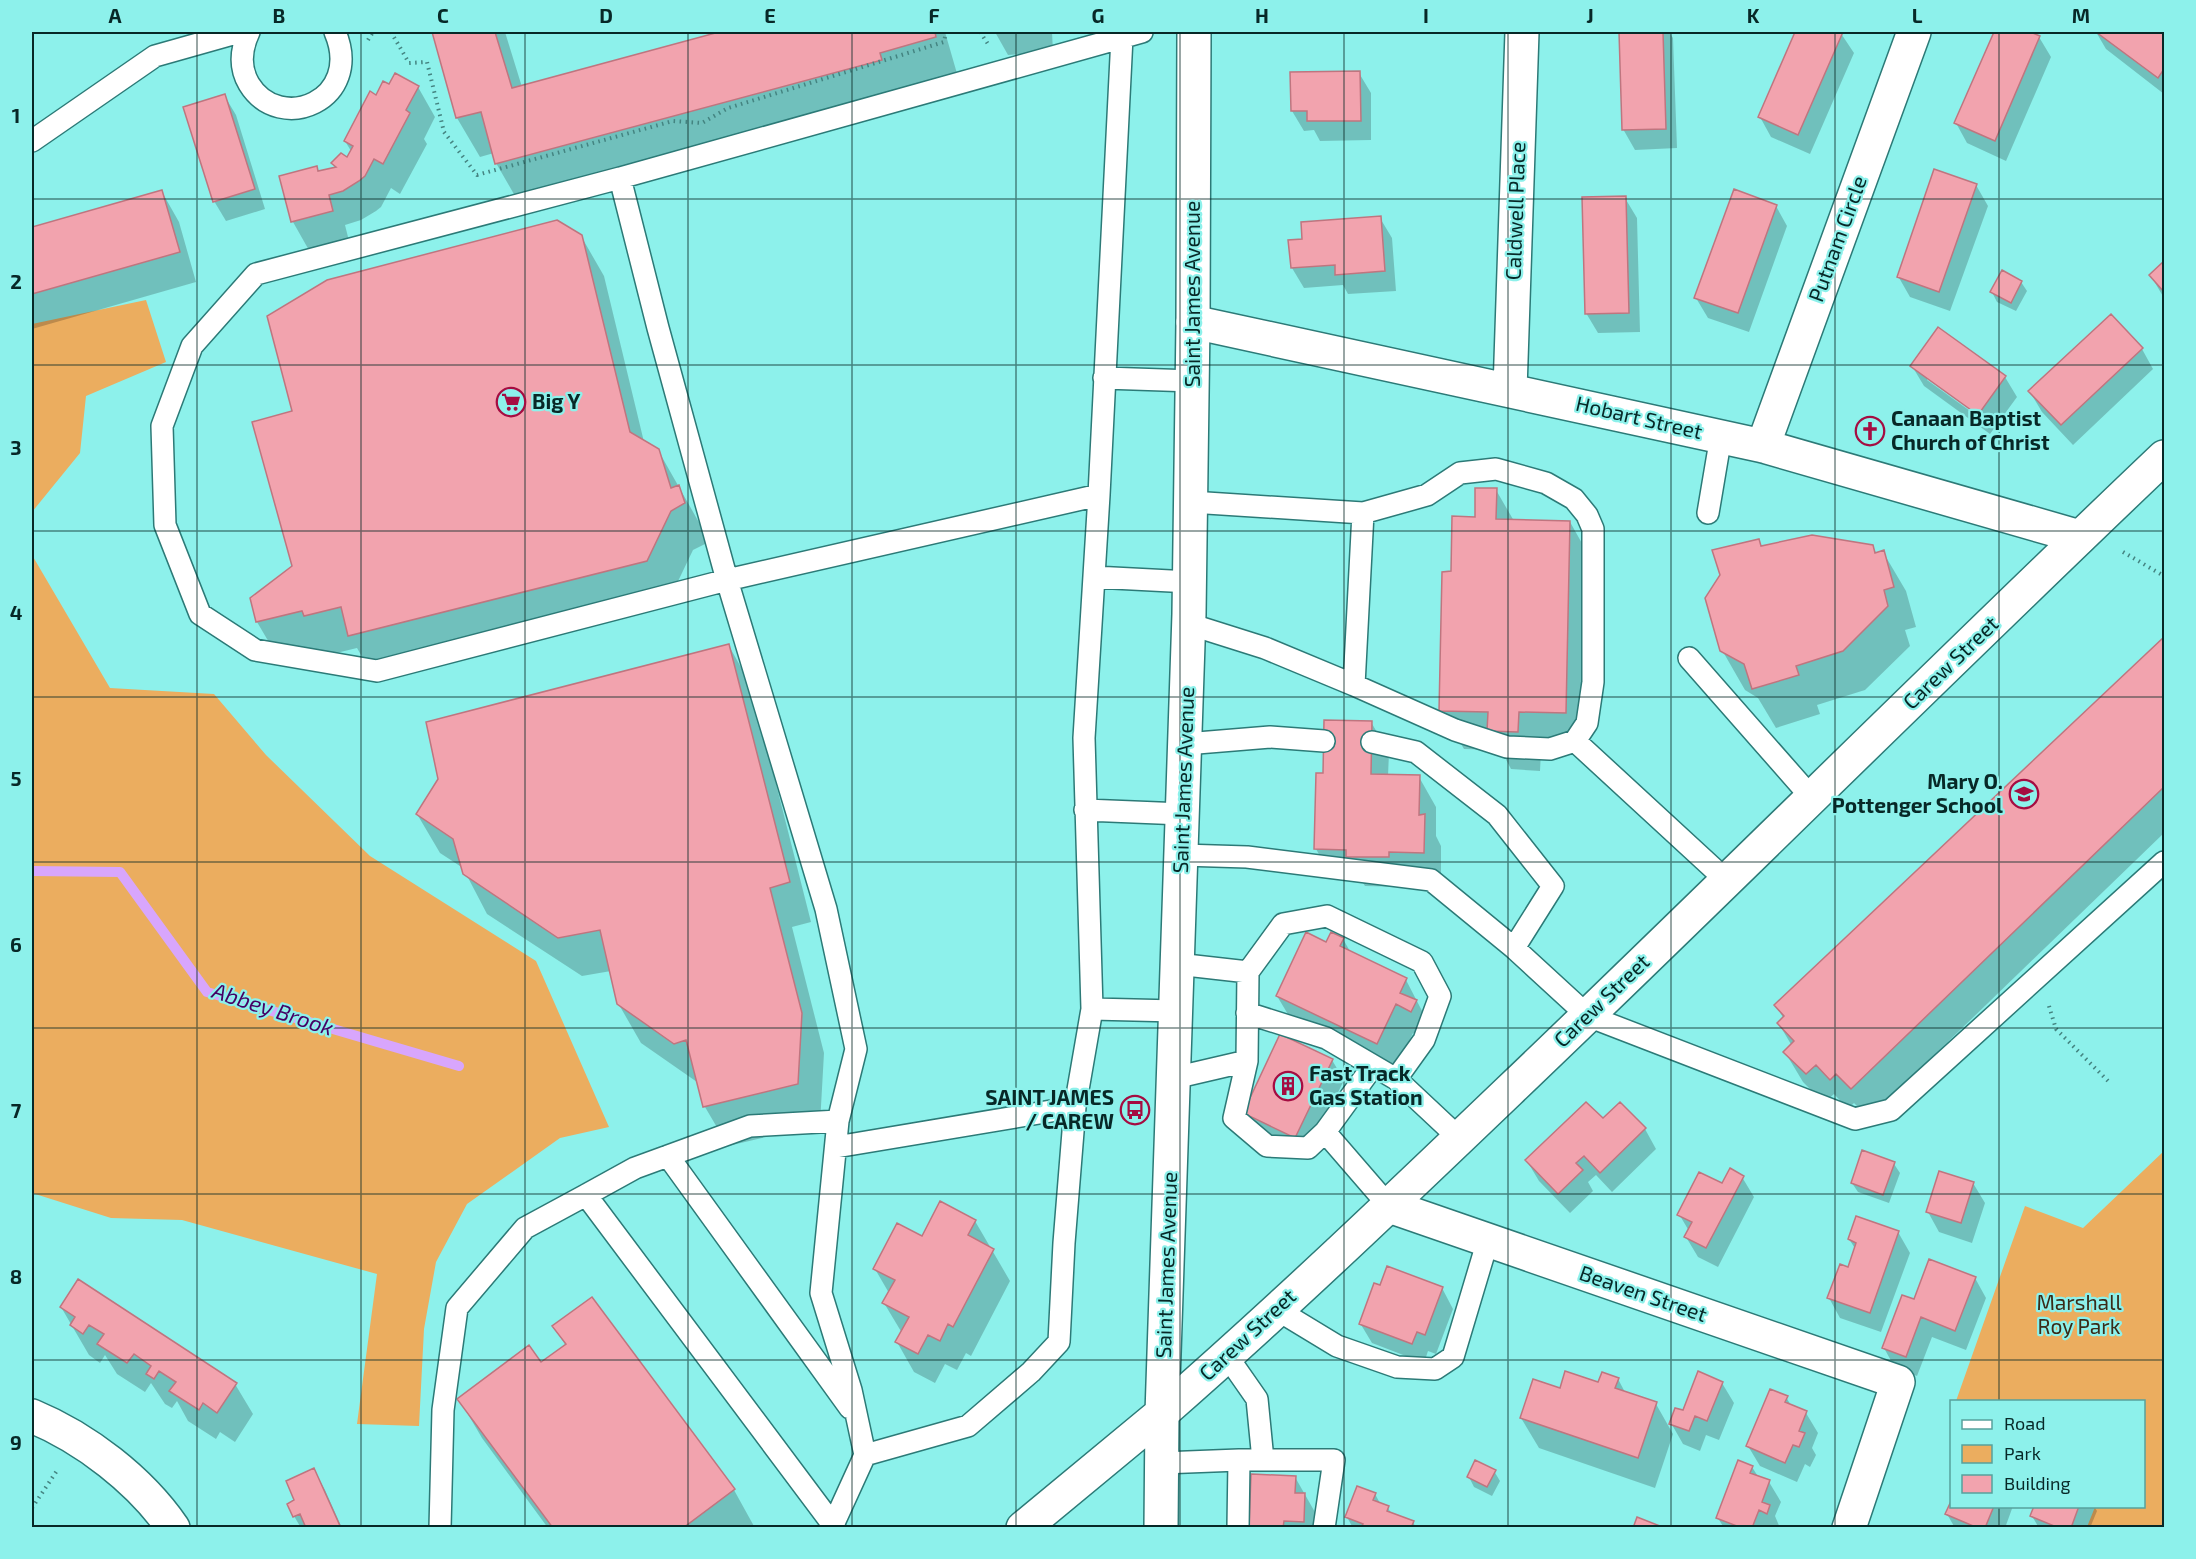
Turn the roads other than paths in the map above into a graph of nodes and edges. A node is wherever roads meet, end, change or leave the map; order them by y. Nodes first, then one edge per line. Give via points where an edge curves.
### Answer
1 (240, 32) edge
2 (249, 32) edge
3 (335, 32) edge
4 (1194, 32) edge
5 (1522, 32) edge
6 (1914, 32) edge
7 (1132, 34) edge
8 (32, 141) edge
9 (621, 178) junction
10 (1193, 322) junction
11 (1104, 378) junction
12 (1192, 381) junction
13 (1510, 390) junction
14 (1721, 436) junction
15 (1763, 446) junction
16 (2164, 457) edge
17 (1099, 495) junction
18 (1191, 502) junction
19 (1363, 513) junction
20 (1708, 513) dead end
21 (2080, 537) junction
22 (1094, 577) junction
23 (727, 580) junction
24 (1190, 582) junction
25 (1189, 624) junction
26 (1689, 658) dead end
27 (1354, 685) junction
28 (1324, 741) dead end
29 (1575, 741) junction
30 (1372, 742) dead end
31 (1185, 744) junction
32 (1812, 798) junction
33 (1085, 810) junction
34 (1183, 814) junction
35 (1182, 855) junction
36 (2164, 862) edge
37 (1727, 881) junction
38 (1514, 948) junction
39 (1178, 964) junction
40 (1248, 972) junction
41 (1092, 1009) junction
42 (1176, 1011) junction
43 (1247, 1012) junction
44 (1588, 1016) junction
45 (1247, 1061) junction
46 (1373, 1066) junction
47 (1174, 1078) junction
48 (1396, 1079) junction
49 (1075, 1107) junction
50 (838, 1121) junction
51 (1325, 1132) junction
52 (1459, 1138) junction
53 (836, 1147) junction
54 (668, 1156) junction
55 (586, 1195) junction
56 (1389, 1206) junction
57 (1488, 1240) junction
58 (1276, 1309) junction
59 (1227, 1356) junction
60 (1162, 1413) junction
61 (32, 1416) edge
62 (857, 1417) junction
63 (865, 1455) junction
64 (1239, 1460) junction
65 (1263, 1460) junction
66 (1162, 1463) junction
67 (834, 1526) edge
68 (173, 1527) edge
69 (440, 1527) edge
70 (1023, 1527) edge
71 (1161, 1527) edge
72 (1238, 1527) edge
73 (1324, 1527) edge
74 (1849, 1527) edge

1 - 8 lane via 155,56
2 - 3 lane via 242,60 244,76 253,90 281,107 298,108 315,103 338,80 341,47
4 - 10 street, Saint James Avenue
5 - 13 street, Caldwell Place
6 - 15 street, Putnam Circle
7 - 9 lane
7 - 11 lane
9 - 23 lane
9 - 23 lane via 256,274 192,346 169,406 162,426 165,525 200,614 255,650 377,671
10 - 12 street, Saint James Avenue
10 - 13 street, Hobart Street
11 - 12 lane
11 - 17 lane
12 - 18 street, Saint James Avenue
13 - 14 street, Hobart Street
14 - 15 street, Hobart Street
14 - 20 lane
15 - 21 street, Hobart Street
16 - 21 street, Carew Street
17 - 22 lane
17 - 23 lane
18 - 19 lane
18 - 24 street, Saint James Avenue
19 - 27 lane
19 - 29 lane via 1427,495 1460,473 1496,469 1546,483 1574,499 1593,530 1593,682 1587,723
21 - 32 street, Carew Street
22 - 24 lane
22 - 33 lane via 1084,738
23 - 50 lane via 826,909 856,1049
24 - 25 street, Saint James Avenue
25 - 27 lane via 1265,648
25 - 31 street, Saint James Avenue
26 - 32 lane
27 - 29 lane via 1455,730 1507,747 1550,749
28 - 31 lane via 1270,737
29 - 37 lane
30 - 38 lane via 1416,752 1497,814 1553,886
31 - 34 street, Saint James Avenue
32 - 37 street, Carew Street
33 - 34 lane
33 - 41 lane
34 - 35 street, Saint James Avenue
35 - 38 lane via 1247,857 1431,880
35 - 39 street, Saint James Avenue
36 - 44 lane via 1891,1110 1855,1119
37 - 44 street, Carew Street
38 - 44 lane
39 - 40 lane
39 - 42 street, Saint James Avenue
40 - 43 lane
40 - 48 lane via 1283,924 1327,916 1422,962 1440,996 1424,1040
41 - 42 lane
41 - 49 lane
42 - 47 street, Saint James Avenue
43 - 45 lane
43 - 46 lane via 1326,1038
44 - 52 street, Carew Street
45 - 47 lane
45 - 51 lane via 1234,1118 1267,1146 1308,1149
46 - 48 lane
46 - 51 lane
47 - 60 street, Saint James Avenue
48 - 52 lane
49 - 53 lane
49 - 63 lane via 1059,1342 1031,1372 968,1426
50 - 53 lane
50 - 54 lane via 750,1126
51 - 56 lane
52 - 56 street, Carew Street
53 - 62 lane via 821,1293
54 - 55 lane via 635,1168
54 - 62 lane
55 - 67 lane
55 - 69 lane via 525,1228 457,1308 443,1410
56 - 57 street, Beaven Street
56 - 58 street, Carew Street
57 - 58 lane via 1453,1357 1435,1369 1397,1367 1337,1346
57 - 74 street, Beaven Street via 1898,1382
58 - 59 street, Carew Street
59 - 60 street, Carew Street
59 - 65 lane via 1257,1399
60 - 66 street, Saint James Avenue
60 - 70 street, Carew Street
61 - 68 street via 89,1447 129,1479
62 - 63 lane
63 - 67 lane
64 - 65 lane
64 - 66 lane
64 - 72 lane
65 - 73 lane via 1334,1460
66 - 71 street, Saint James Avenue

